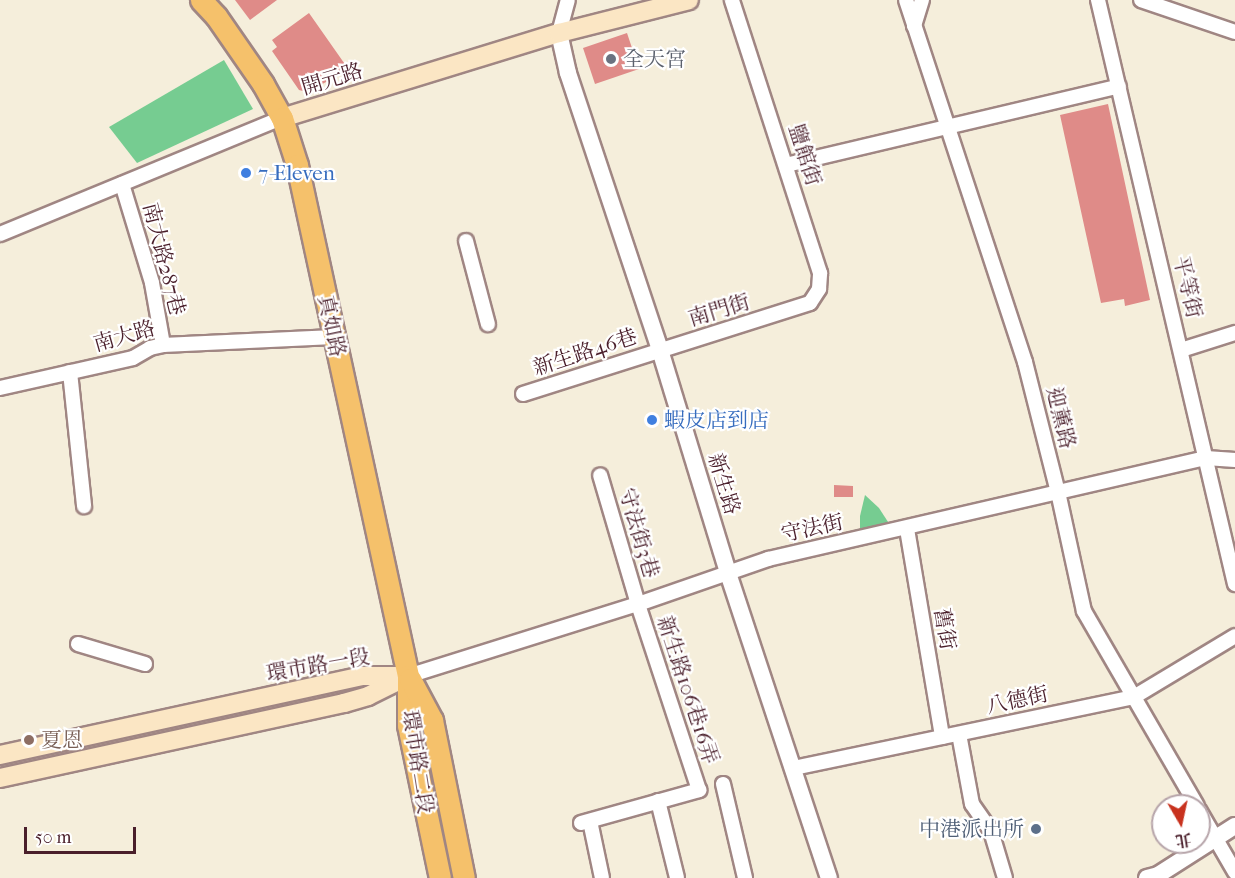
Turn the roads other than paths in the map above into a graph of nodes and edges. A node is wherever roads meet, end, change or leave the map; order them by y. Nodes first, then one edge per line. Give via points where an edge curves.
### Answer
1 (201, 0) edge
2 (568, 0) edge
3 (689, 0) edge
4 (732, 0) edge
5 (906, 0) edge
6 (922, 0) edge
7 (1098, 0) edge
8 (1141, 0) edge
9 (914, 26) junction
10 (1235, 32) edge
11 (559, 33) junction
12 (1119, 86) junction
13 (282, 118) junction
14 (949, 127) junction
15 (786, 165) junction
16 (122, 184) junction
17 (0, 234) edge
18 (466, 241) dead end
19 (790, 309) joint
20 (488, 324) dead end
21 (1235, 333) edge
22 (334, 337) junction
23 (163, 345) junction
24 (660, 350) junction
25 (1181, 350) junction
26 (70, 372) junction
27 (0, 388) edge
28 (523, 394) dead end
29 (1206, 458) junction
30 (1235, 460) edge
31 (600, 475) dead end
32 (1058, 492) junction
33 (84, 506) dead end
34 (907, 529) junction
35 (728, 573) junction
36 (1235, 584) edge
37 (638, 604) junction
38 (1235, 636) edge
39 (78, 644) dead end
40 (145, 664) dead end
41 (408, 676) junction
42 (1134, 697) junction
43 (959, 734) junction
44 (942, 737) junction
45 (0, 755) edge
46 (794, 768) junction
47 (0, 778) edge
48 (723, 784) dead end
49 (1190, 794) edge
50 (658, 801) junction
51 (1235, 826) edge
52 (1211, 832) edge
53 (1215, 839) junction
54 (1235, 872) edge
55 (440, 878) edge
56 (464, 878) edge
57 (602, 878) edge
58 (677, 878) edge
59 (745, 878) edge
60 (829, 878) edge
61 (1005, 878) edge
62 (1147, 878) edge

1 - 13 main road, 真如路 via 216,15
2 - 11 street
3 - 11 main road, 開元路
4 - 15 street, 鹽館街
5 - 9 street, 迎薰路
6 - 9 street
7 - 12 street, 平等街
8 - 10 street
9 - 14 street, 迎薰路
11 - 13 main road, 開元路
11 - 24 street, 新生路 via 568,74
12 - 14 street
12 - 25 street, 平等街
13 - 16 street, 開元路
13 - 22 main road, 真如路 via 297,165
14 - 15 street
14 - 32 street, 迎薰路 via 1025,362
15 - 19 street, 鹽館街 via 820,273 819,289 810,303
16 - 17 street, 開元路
16 - 23 street, 南大路287巷 via 152,283
18 - 20 street
19 - 24 street, 南門街
21 - 25 street
22 - 23 street, 南大路
22 - 41 main road, 真如路
23 - 26 street, 南大路 via 133,358
24 - 28 street, 新生路46巷
24 - 35 street, 新生路
25 - 29 street, 平等街
26 - 27 street, 南大路
26 - 33 street
29 - 30 street, 守法街
29 - 32 street, 守法街
29 - 36 street, 平等街
31 - 37 street, 守法街3巷
32 - 34 street, 守法街
32 - 42 street, 迎薰路 via 1084,611
34 - 35 street, 守法街 via 768,559
34 - 44 street, 舊街
35 - 37 street, 守法街
35 - 46 street, 新生路
37 - 41 street, 守法街
37 - 50 street, 新生路106巷16弄 via 699,790
38 - 42 street, 八德街
39 - 40 street
41 - 45 main road, 環市路一段 via 362,676
41 - 47 main road, 環市路一段 via 344,703
41 - 55 main road, 環市路二段 via 408,725
41 - 56 main road, 環市路二段 via 432,720
42 - 43 street, 八德街
42 - 49 street, 迎薰路
43 - 44 street, 八德街
43 - 61 street via 972,804 991,831
44 - 46 street, 八德街
46 - 60 street, 新生路
48 - 59 street
50 - 57 street via 586,822
50 - 58 street
51 - 53 street
52 - 53 street
53 - 54 street
53 - 62 street

